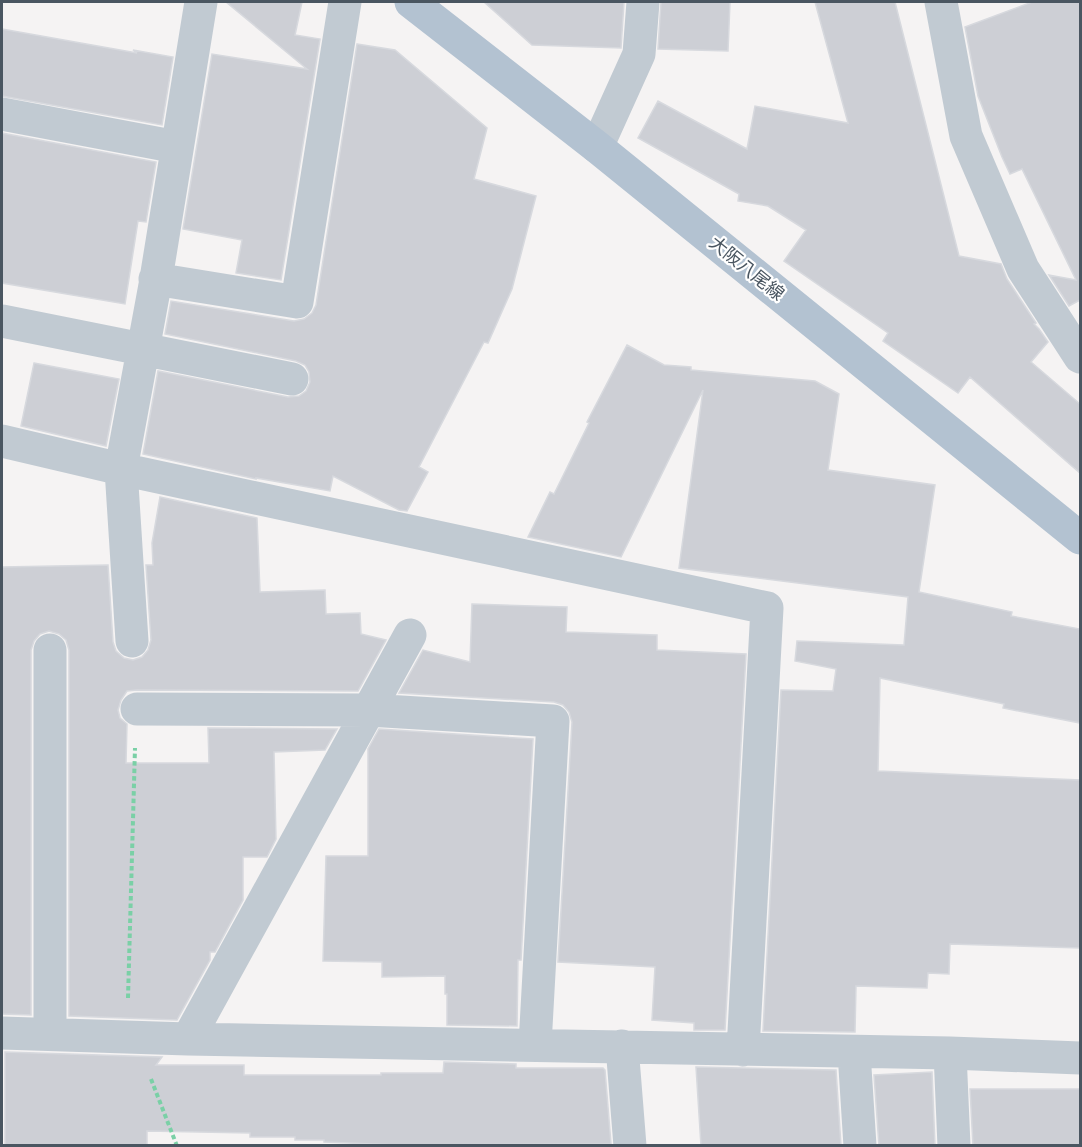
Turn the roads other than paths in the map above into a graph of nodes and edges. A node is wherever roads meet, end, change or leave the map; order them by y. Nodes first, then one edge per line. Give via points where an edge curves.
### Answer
1 (201, 2) edge
2 (345, 2) edge
3 (411, 2) edge
4 (643, 2) edge
5 (949, 3) edge
6 (2, 114) edge
7 (177, 147) junction
8 (597, 147) junction
9 (155, 279) junction
10 (1070, 317) edge
11 (2, 321) edge
12 (144, 349) junction
13 (1080, 357) edge
14 (292, 379) dead end
15 (2, 441) edge
16 (121, 469) junction
17 (1080, 538) edge
18 (410, 635) dead end
19 (132, 641) dead end
20 (50, 650) dead end
21 (136, 709) road end
22 (369, 710) junction
23 (2, 1033) edge
24 (50, 1034) junction
25 (188, 1039) junction
26 (535, 1045) junction
27 (622, 1046) junction
28 (743, 1050) junction
29 (854, 1052) junction
30 (950, 1053) junction
31 (1080, 1058) edge
32 (630, 1146) edge
33 (860, 1146) edge
34 (954, 1146) edge

1 - 7 street
2 - 9 street via 297,302
3 - 8 main road, 大阪八尾線
4 - 8 street via 639,54
5 - 10 street via 966,136 1023,269
6 - 7 street
7 - 9 street
8 - 17 main road, 大阪八尾線
9 - 12 street
10 - 13 street
11 - 12 street
12 - 14 street
12 - 16 street
15 - 16 street
16 - 19 street
16 - 28 street via 767,608
18 - 22 street
20 - 24 street
21 - 22 street
22 - 25 street
22 - 26 street via 552,721
23 - 24 street
24 - 25 street
25 - 26 street
26 - 27 street
27 - 28 street
27 - 32 street
28 - 29 street
29 - 30 street
29 - 33 street
30 - 31 street
30 - 34 street

